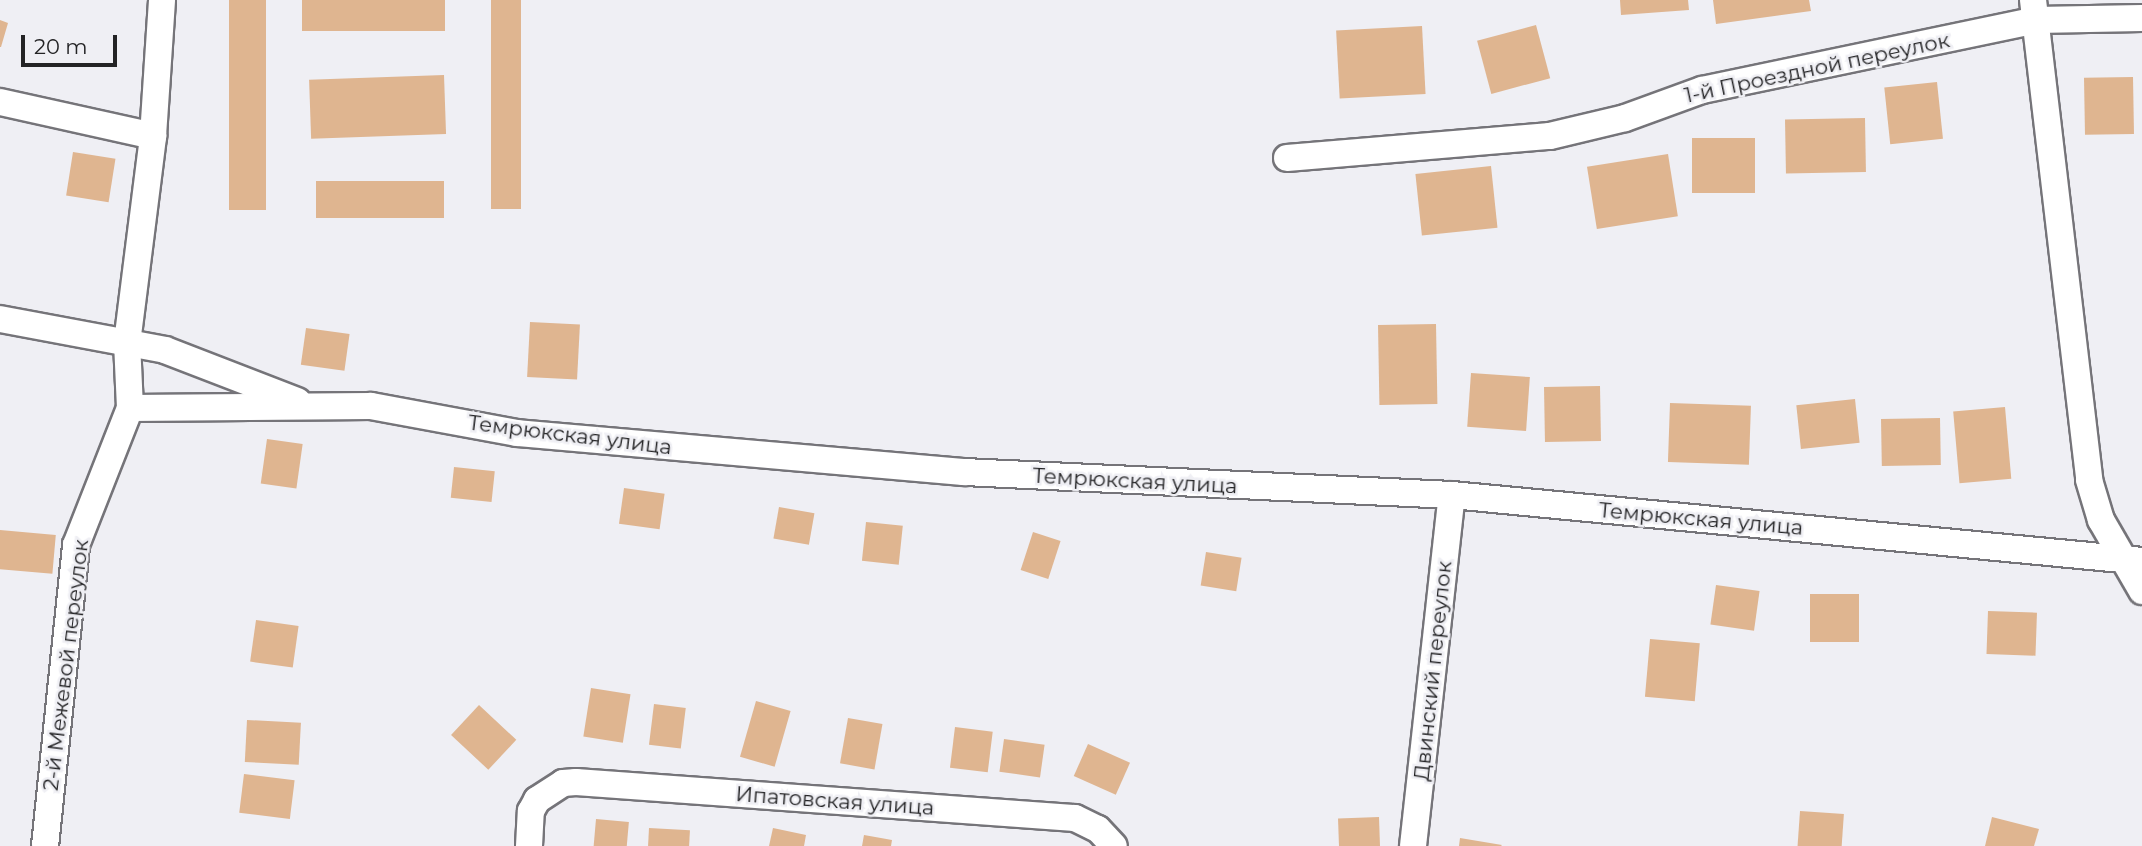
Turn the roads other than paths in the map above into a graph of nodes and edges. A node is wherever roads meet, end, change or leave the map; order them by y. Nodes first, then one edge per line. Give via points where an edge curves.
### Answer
1 (162, 0) edge
2 (2035, 10) edge
3 (2142, 18) edge
4 (0, 102) edge
5 (153, 136) junction
6 (1287, 158) dead end
7 (0, 319) edge
8 (127, 343) junction
9 (310, 406) junction
10 (130, 408) junction
11 (1452, 495) junction
12 (2134, 560) edge
13 (2142, 591) edge
14 (46, 846) edge
15 (529, 846) edge
16 (1114, 846) edge
17 (1413, 846) edge

1 - 5 street
2 - 3 street, 1-й Проездной переулок
2 - 6 street, 1-й Проездной переулок via 1702,90 1625,118 1550,136
2 - 12 street via 2089,480 2101,520
4 - 5 street
5 - 8 street
7 - 8 street
8 - 9 street via 165,350
8 - 10 street
9 - 10 street, Темрюкская улица
9 - 11 street, Темрюкская улица via 372,405 517,433 964,472
10 - 14 street, 2-й Межевой переулок via 76,545
11 - 12 street, Темрюкская улица
11 - 17 street, Двинский переулок
12 - 13 street
15 - 16 street, Ипатовская улица via 531,811 549,791 576,782 1075,818 1098,829

